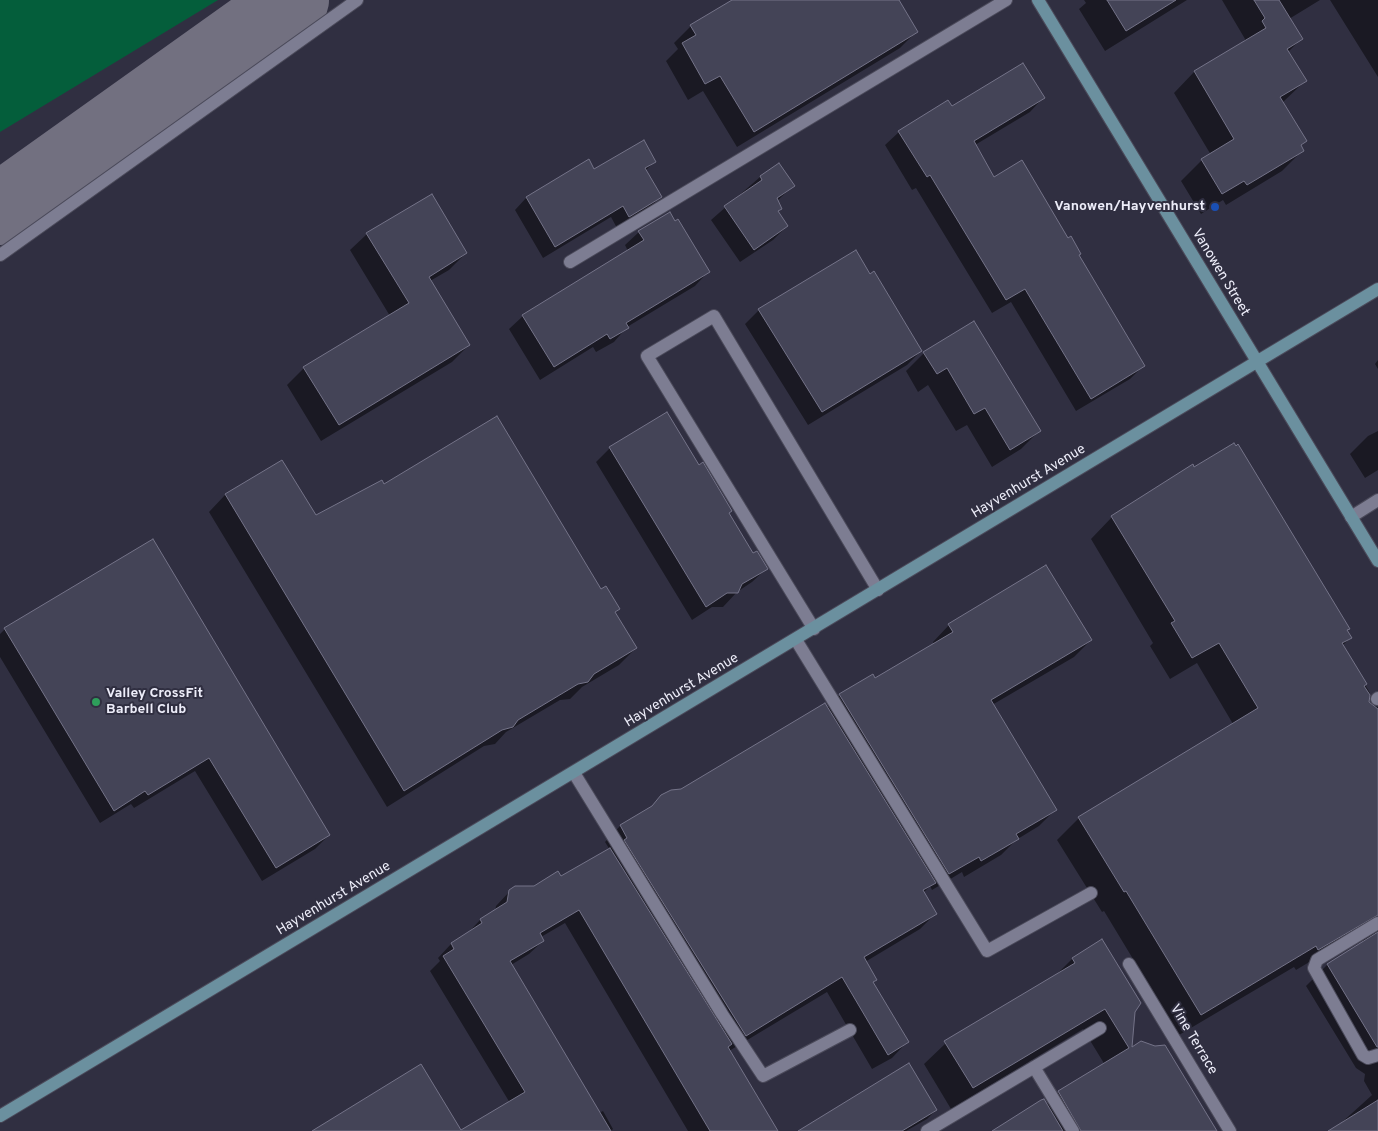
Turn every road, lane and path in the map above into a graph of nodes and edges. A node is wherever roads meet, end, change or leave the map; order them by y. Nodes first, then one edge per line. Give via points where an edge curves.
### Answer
1 (358, 0) edge
2 (1006, 0) edge
3 (1038, 0) edge
4 (0, 255) edge
5 (570, 262) dead end
6 (1378, 289) edge
7 (1257, 363) junction
8 (1378, 500) edge
9 (1351, 517) junction
10 (1378, 561) edge
11 (878, 590) junction
12 (814, 629) junction
13 (796, 640) junction
14 (574, 773) junction
15 (1091, 893) dead end
16 (1378, 923) edge
17 (1130, 964) dead end
18 (1100, 1028) dead end
19 (850, 1030) dead end
20 (1378, 1055) edge
21 (1034, 1067) junction
22 (0, 1116) edge
23 (927, 1131) edge
24 (1073, 1131) edge
25 (1230, 1131) edge

1 - 4 street
2 - 5 street
3 - 7 main road, Vanowen Street
6 - 7 main road, Hayvenhurst Avenue
7 - 9 main road, Vanowen Street
7 - 11 main road, Hayvenhurst Avenue
8 - 9 street
9 - 10 main road, Vanowen Street
11 - 12 main road, Hayvenhurst Avenue
11 - 12 street via 714,316 647,356
12 - 13 main road, Hayvenhurst Avenue
13 - 14 main road, Hayvenhurst Avenue
13 - 15 street via 988,952
14 - 19 street via 763,1076
14 - 22 main road, Hayvenhurst Avenue
16 - 20 street via 1318,960 1314,968 1364,1054 1368,1058
17 - 25 street, Vine Terrace
18 - 21 street
21 - 23 street
21 - 24 street

